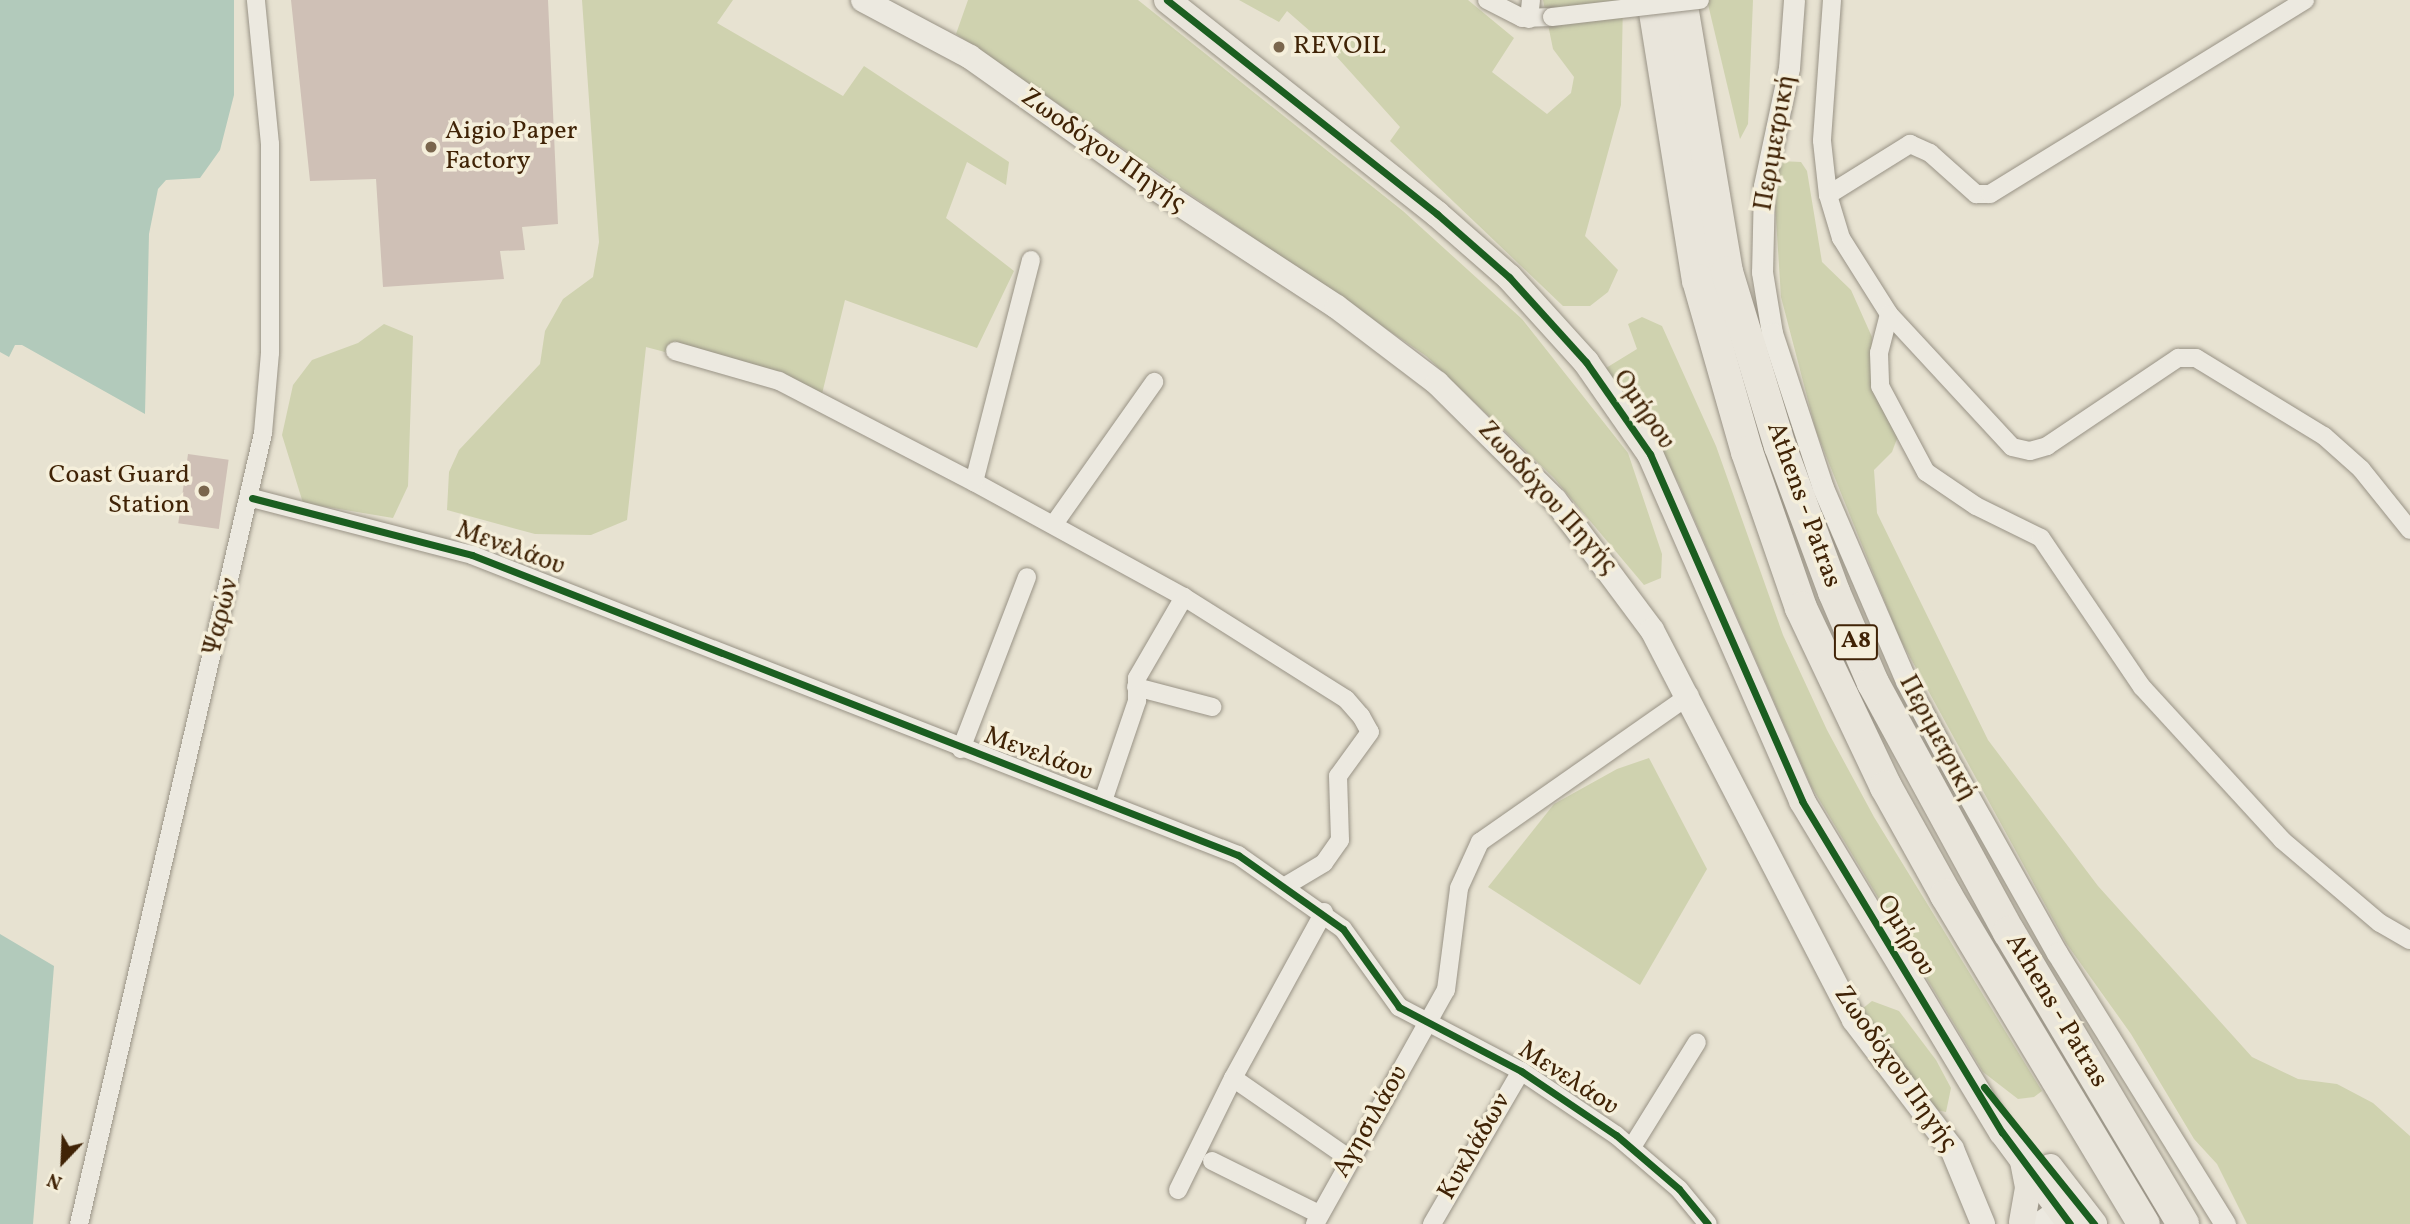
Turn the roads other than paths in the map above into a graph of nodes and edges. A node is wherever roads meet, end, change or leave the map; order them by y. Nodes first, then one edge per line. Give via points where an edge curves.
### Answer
1 (256, 0) edge
2 (863, 0) edge
3 (1167, 0) edge
4 (1487, 0) edge
5 (1531, 0) edge
6 (1653, 0) edge
7 (1681, 0) edge
8 (1700, 0) edge
9 (1794, 0) edge
10 (1832, 0) edge
11 (2305, 0) edge
12 (1529, 19) junction
13 (1828, 195) junction
14 (1031, 260) dead end
15 (1889, 314) junction
16 (675, 351) dead end
17 (1154, 382) dead end
18 (974, 482) junction
19 (252, 498) junction
20 (1054, 524) junction
21 (2410, 530) edge
22 (1027, 577) dead end
23 (1184, 597) junction
24 (1136, 687) junction
25 (1690, 695) junction
26 (1212, 707) dead end
27 (961, 749) junction
28 (1103, 801) junction
29 (1287, 885) junction
30 (1324, 912) junction
31 (2410, 940) edge
32 (1429, 1021) junction
33 (1697, 1042) dead end
34 (1952, 1050) junction
35 (1521, 1071) junction
36 (1233, 1078) junction
37 (1632, 1147) junction
38 (2021, 1157) junction
39 (1349, 1159) junction
40 (1212, 1161) dead end
41 (1178, 1189) dead end
42 (2051, 1212) edge
43 (1317, 1219) edge
44 (79, 1224) edge
45 (1432, 1224) edge
46 (1708, 1224) edge
47 (1983, 1224) edge
48 (2094, 1224) edge
49 (2144, 1224) edge
50 (2183, 1224) edge
51 (2225, 1224) edge

1 - 19 street, Ψαρών via 270,144 270,353
2 - 25 main road, Ζωοδόχου Πηγής via 970,57 1155,188 1336,307 1437,383 1586,536 1621,581
3 - 34 main road, Ομήρου via 1437,214 1517,286 1586,362 1656,465 1802,802
4 - 12 street
5 - 12 street
6 - 49 highway, Athens - Patras / Α8 via 1698,280 1747,452 1801,608 1886,787 1946,895
7 - 50 highway, Athens - Patras / Α8 via 1727,272 1780,446 1834,592 1873,683 2009,932
8 - 12 street, bridge
9 - 51 street, Περιμετρική via 1789,68 1764,186 1762,272 1772,333 1823,488 1890,647 1945,756 2057,953
10 - 13 street via 1822,141
11 - 13 street via 1990,194 1976,194 1930,153 1910,144
13 - 15 street via 1852,260
14 - 18 street
15 - 21 street via 1997,433 2012,447 2030,451 2067,433 2178,358 2196,358 2324,436 2361,469
15 - 31 street via 1879,353 1880,386 1926,472 1976,506 2041,538 2142,687 2282,840 2380,923
16 - 18 street via 779,381
17 - 20 street
18 - 20 street
19 - 27 street, Μενελάου via 472,555
19 - 44 street, Ψαρών
20 - 23 street
22 - 27 street
23 - 24 street
23 - 29 street via 1346,699 1370,732 1338,776 1341,834 1335,850 1318,868
24 - 26 street
24 - 28 street via 1137,701
25 - 32 street, Αγησιλάου via 1494,827 1475,850 1459,888 1450,981
25 - 47 main road, Ζωοδόχου Πηγής via 1779,880 1854,1020 1952,1149
27 - 28 street, Μενελάου
28 - 29 street, Μενελάου via 1238,855
29 - 30 street, Μενελάου
30 - 32 street, Μενελάου via 1357,945 1390,998
30 - 36 street
32 - 35 street, Μενελάου
32 - 39 street, Αγησιλάου
33 - 37 street
34 - 38 main road, Ομήρου
34 - 42 main road, Ομήρου
35 - 37 street, Μενελάου
35 - 45 street, Κυκλάδων
36 - 39 street
36 - 41 street
37 - 46 street, Μενελάου
38 - 42 main road, Ομήρου
38 - 42 main road via 2028,1187
39 - 43 street, Αγησιλάου
40 - 43 street
42 - 48 main road, Ομήρου

